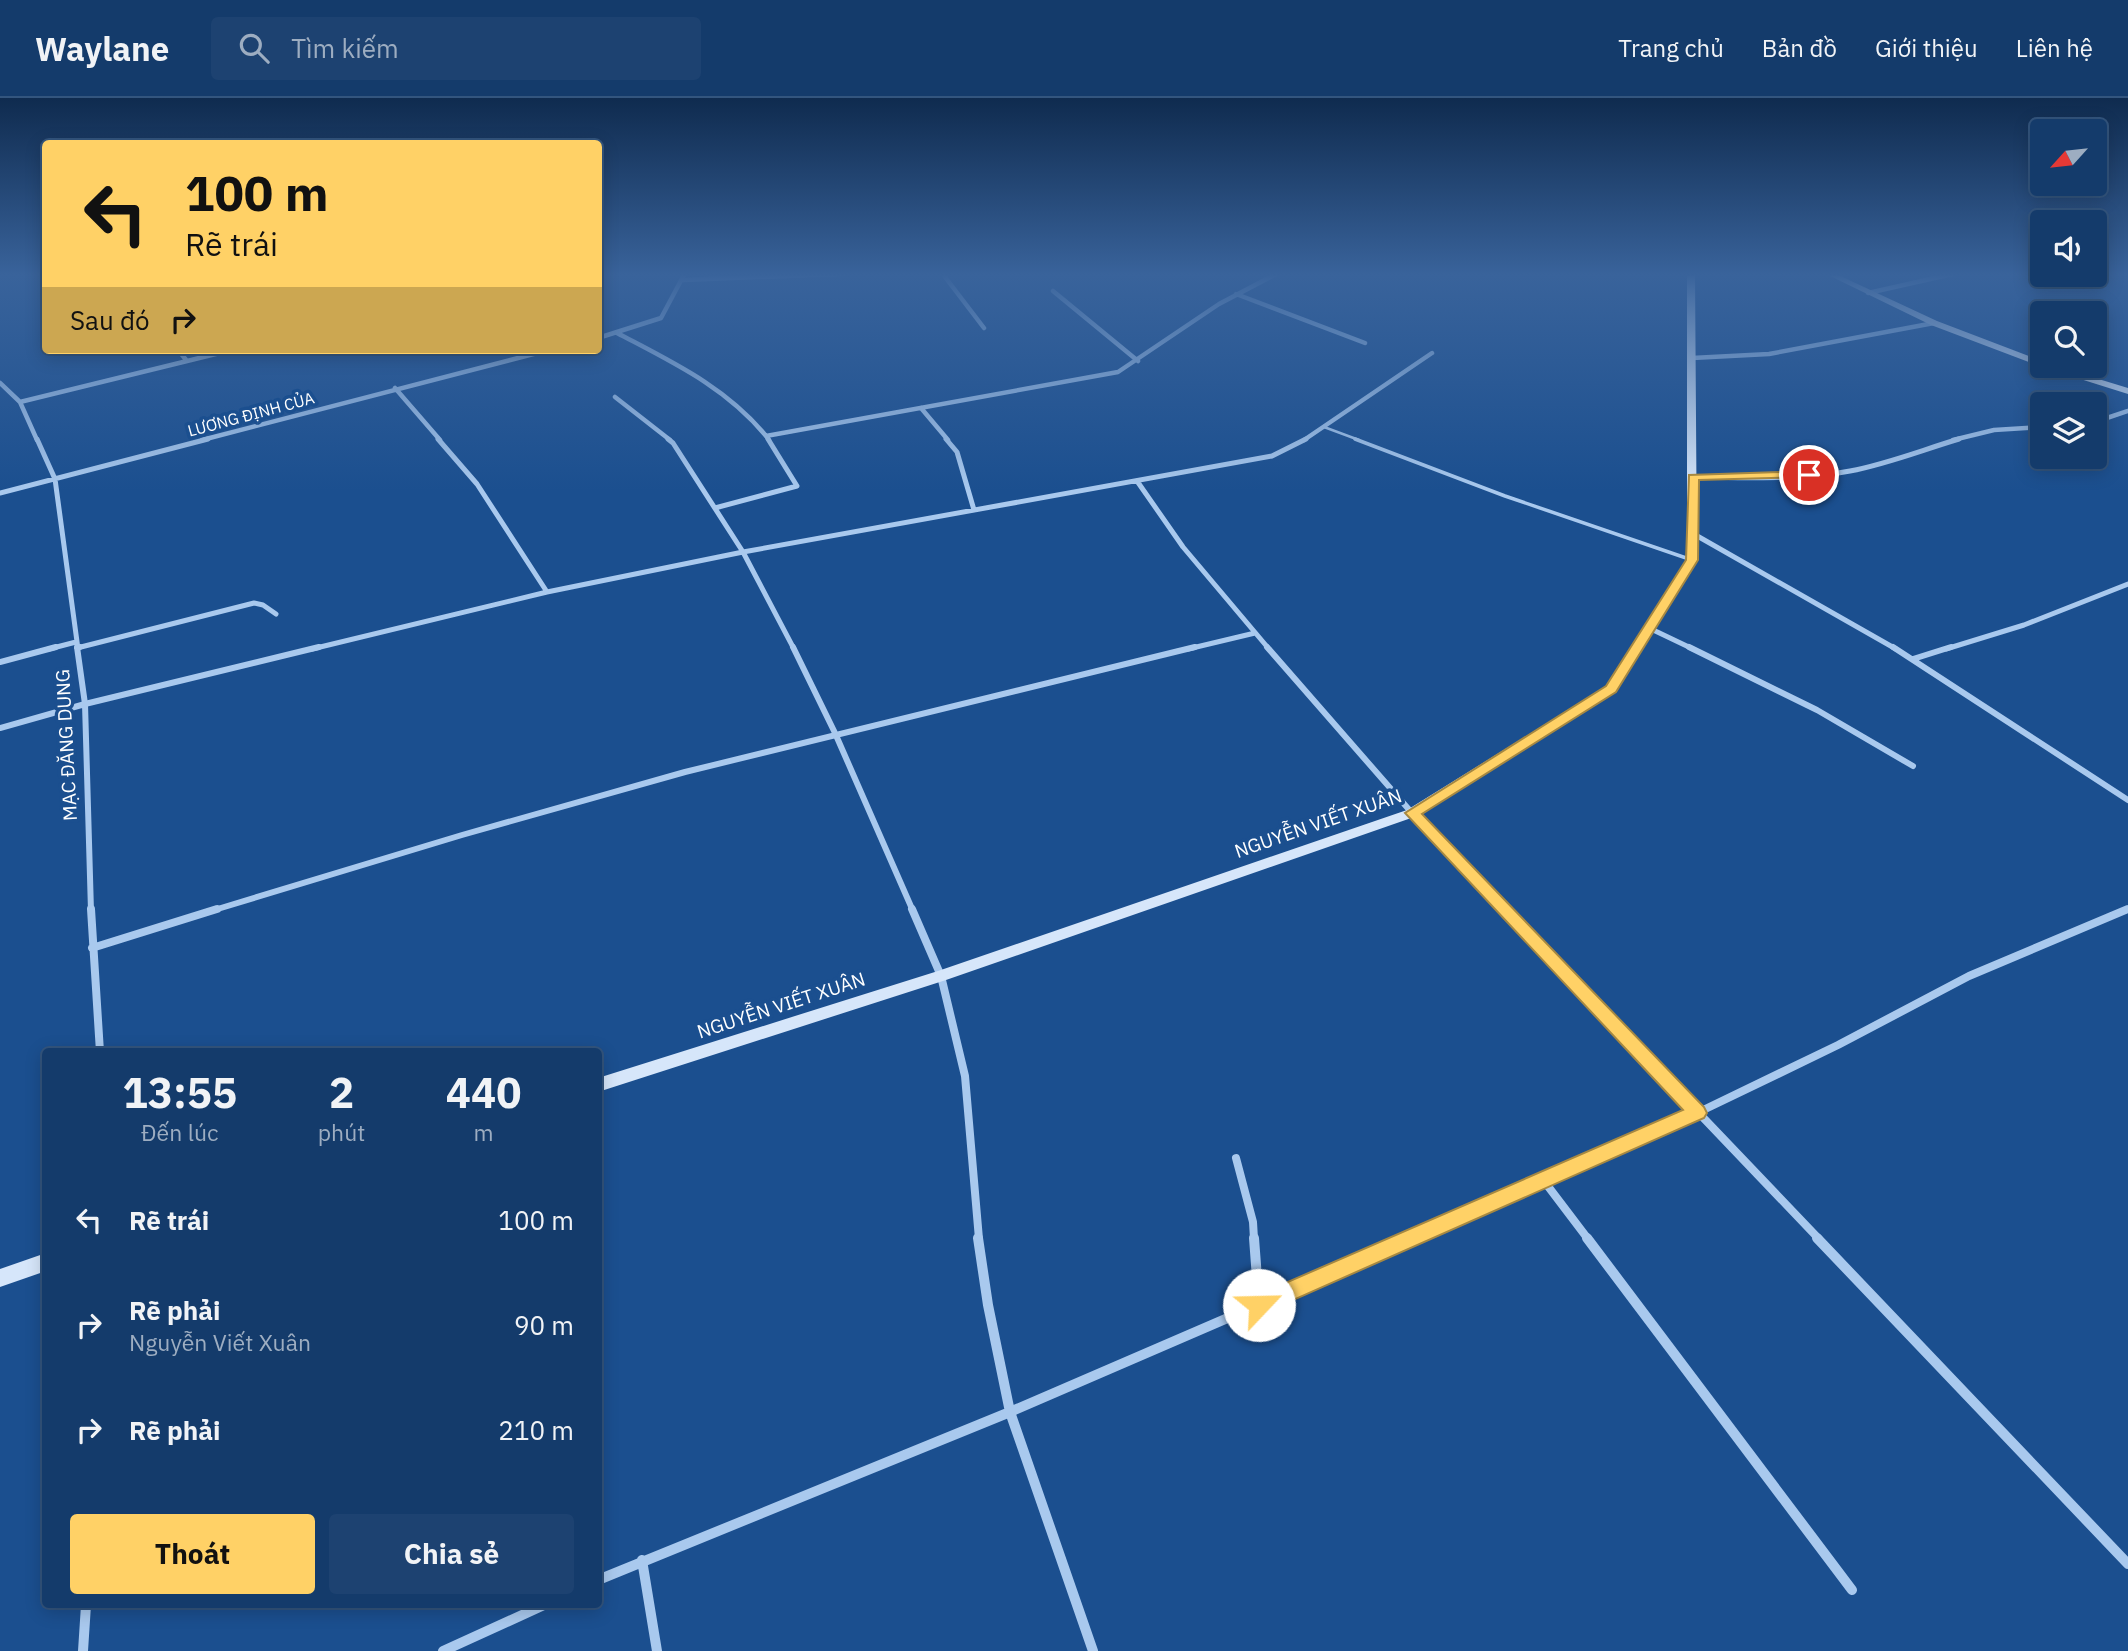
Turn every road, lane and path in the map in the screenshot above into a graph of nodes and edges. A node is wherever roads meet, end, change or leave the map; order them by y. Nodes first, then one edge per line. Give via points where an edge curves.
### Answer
1 (640, 345) edge
2 (1119, 345) edge
3 (1161, 345) edge
4 (1692, 345) edge
5 (1814, 345) edge
6 (1993, 345) edge
7 (1432, 353) dead end
8 (181, 354) edge
9 (216, 354) edge
10 (533, 354) edge
11 (1692, 358) junction
12 (2030, 359) edge
13 (187, 361) junction
14 (1138, 361) junction
15 (2086, 378) edge
16 (0, 383) edge
17 (395, 388) junction
18 (2128, 391) edge
19 (615, 397) dead end
20 (20, 402) junction
21 (921, 408) junction
22 (2128, 411) edge
23 (2107, 418) edge
24 (1324, 427) junction
25 (2030, 427) edge
26 (766, 436) junction
27 (1693, 477) junction
28 (55, 479) junction
29 (1137, 481) junction
30 (0, 493) edge
31 (715, 508) junction
32 (974, 510) junction
33 (1692, 533) junction
34 (743, 552) junction
35 (1692, 560) junction
36 (2128, 584) edge
37 (547, 592) junction
38 (276, 614) dead end
39 (1649, 628) junction
40 (1255, 634) junction
41 (77, 645) junction
42 (1913, 659) junction
43 (0, 662) edge
44 (85, 704) junction
45 (0, 728) edge
46 (835, 733) junction
47 (1913, 765) dead end
48 (2128, 800) edge
49 (1412, 813) junction
50 (2128, 909) edge
51 (92, 948) junction
52 (942, 976) junction
53 (100, 1048) edge
54 (602, 1084) edge
55 (1697, 1113) junction
56 (1236, 1158) dead end
57 (1544, 1181) junction
58 (42, 1263) edge
59 (0, 1278) edge
60 (1259, 1305) junction
61 (1010, 1412) junction
62 (642, 1560) junction
63 (2128, 1564) edge
64 (602, 1578) edge
65 (1852, 1590) dead end
66 (86, 1608) edge
67 (537, 1608) edge
68 (83, 1651) edge
69 (443, 1651) edge
70 (657, 1651) edge
71 (1093, 1651) edge

1 - 26 street via 712,385 753,418
2 - 14 street
3 - 14 street
4 - 11 street
5 - 11 street via 1769,354
6 - 12 street
7 - 24 street
8 - 13 street
9 - 13 street
10 - 17 street, LƯƠNG ĐỊNH CỦA
11 - 27 street
13 - 20 street
14 - 21 street via 1104,375
15 - 18 street
16 - 20 street
17 - 28 street, LƯƠNG ĐỊNH CỦA
17 - 37 street via 477,484
19 - 31 street via 673,443
20 - 28 street, MẠC ĐĂNG DUNG
21 - 26 street
21 - 32 street via 957,452
22 - 23 street
24 - 29 street via 1272,456
24 - 35 lane via 1504,496
25 - 27 street via 2009,426 1836,474
26 - 31 street via 797,486
27 - 33 street
28 - 30 street, LƯƠNG ĐỊNH CỦA
28 - 41 street, MẠC ĐĂNG DUNG
29 - 32 street
29 - 40 street via 1183,547
31 - 34 street
32 - 34 street
33 - 35 street
33 - 42 street
34 - 37 street
34 - 46 street
35 - 39 street, NGUYỄN VIẾT XUÂN
36 - 42 street via 2024,625
37 - 44 street
38 - 41 street via 254,603
39 - 47 street via 1814,708
39 - 49 street, NGUYỄN VIẾT XUÂN via 1611,689
40 - 46 street
40 - 49 street
41 - 43 street
41 - 44 street, MẠC ĐĂNG DUNG
42 - 48 street
44 - 45 street
44 - 51 street, MẠC ĐĂNG DUNG
46 - 51 street via 562,806
46 - 52 street
49 - 52 street, NGUYỄN VIẾT XUÂN
49 - 55 street
50 - 55 street via 1969,976
51 - 53 street, MẠC ĐĂNG DUNG
52 - 54 street, NGUYỄN VIẾT XUÂN
52 - 61 street via 965,1076 977,1228
55 - 57 street
55 - 63 street
56 - 60 street via 1253,1222
57 - 60 street
57 - 65 street
58 - 59 street
60 - 61 street
61 - 62 street
61 - 71 street
62 - 64 street
62 - 70 street
66 - 68 street
67 - 69 street

